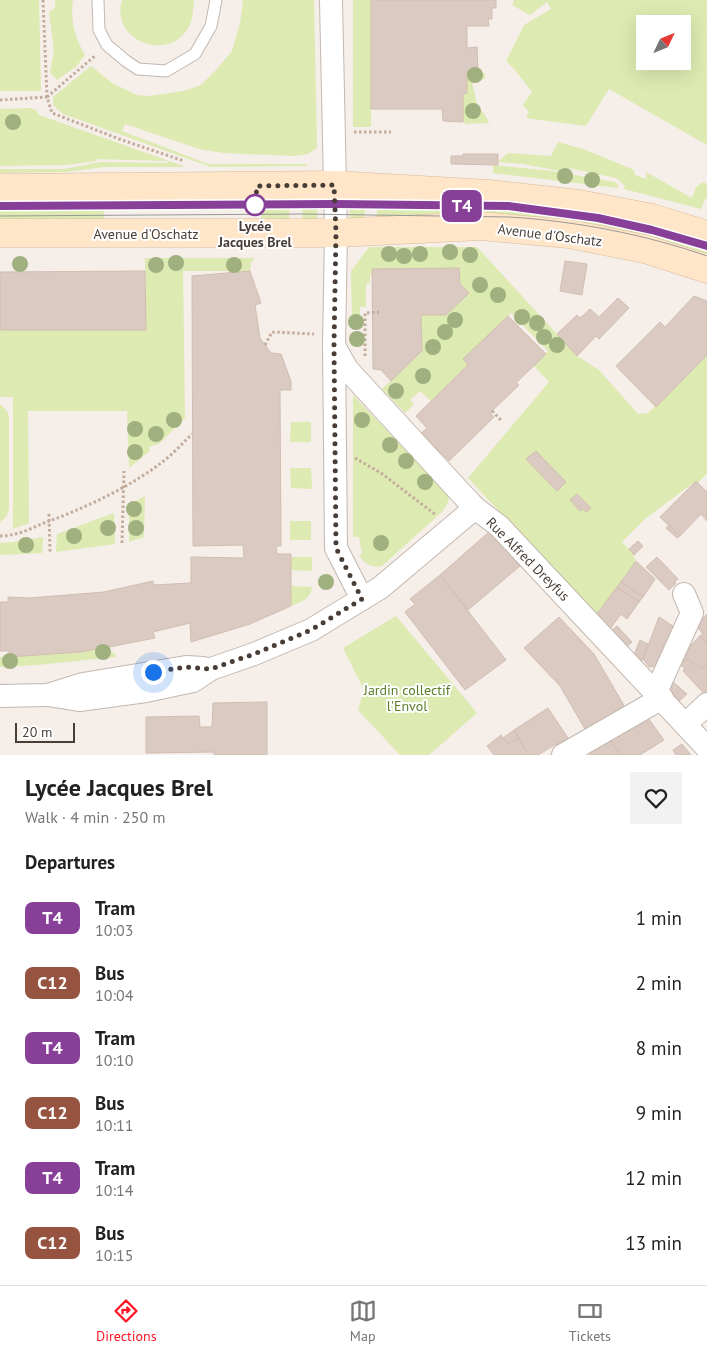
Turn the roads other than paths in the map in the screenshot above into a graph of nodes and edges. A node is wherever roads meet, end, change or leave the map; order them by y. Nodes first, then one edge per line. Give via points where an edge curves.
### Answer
1 (98, 0) edge
2 (216, 0) edge
3 (331, 0) edge
4 (334, 185) junction
5 (0, 188) edge
6 (0, 233) edge
7 (336, 233) junction
8 (707, 235) edge
9 (707, 269) edge
10 (325, 340) junction
11 (475, 508) junction
12 (684, 594) dead end
13 (362, 599) junction
14 (659, 695) junction
15 (0, 696) edge
16 (707, 704) edge
17 (686, 724) junction
18 (707, 748) edge
19 (563, 755) edge

1 - 2 lane via 99,30 107,45 138,69 166,71 195,54 211,26
3 - 4 street
4 - 5 street
4 - 7 street
4 - 8 street via 489,194 579,204 652,218
6 - 7 street, Avenue d'Oschatz
7 - 9 street, Avenue d'Oschatz via 481,226 569,234 645,250
7 - 10 street
10 - 11 street, Rue Alfred Dreyfus via 349,371
10 - 13 street via 335,447 336,548
11 - 13 street via 380,588
11 - 14 street, Rue Alfred Dreyfus via 499,526
12 - 14 street via 692,613
13 - 15 street via 311,630 211,669 186,667 102,680 48,696
14 - 17 street, Rue Alfred Dreyfus
14 - 19 street
16 - 17 street
17 - 18 street, Rue Alfred Dreyfus

